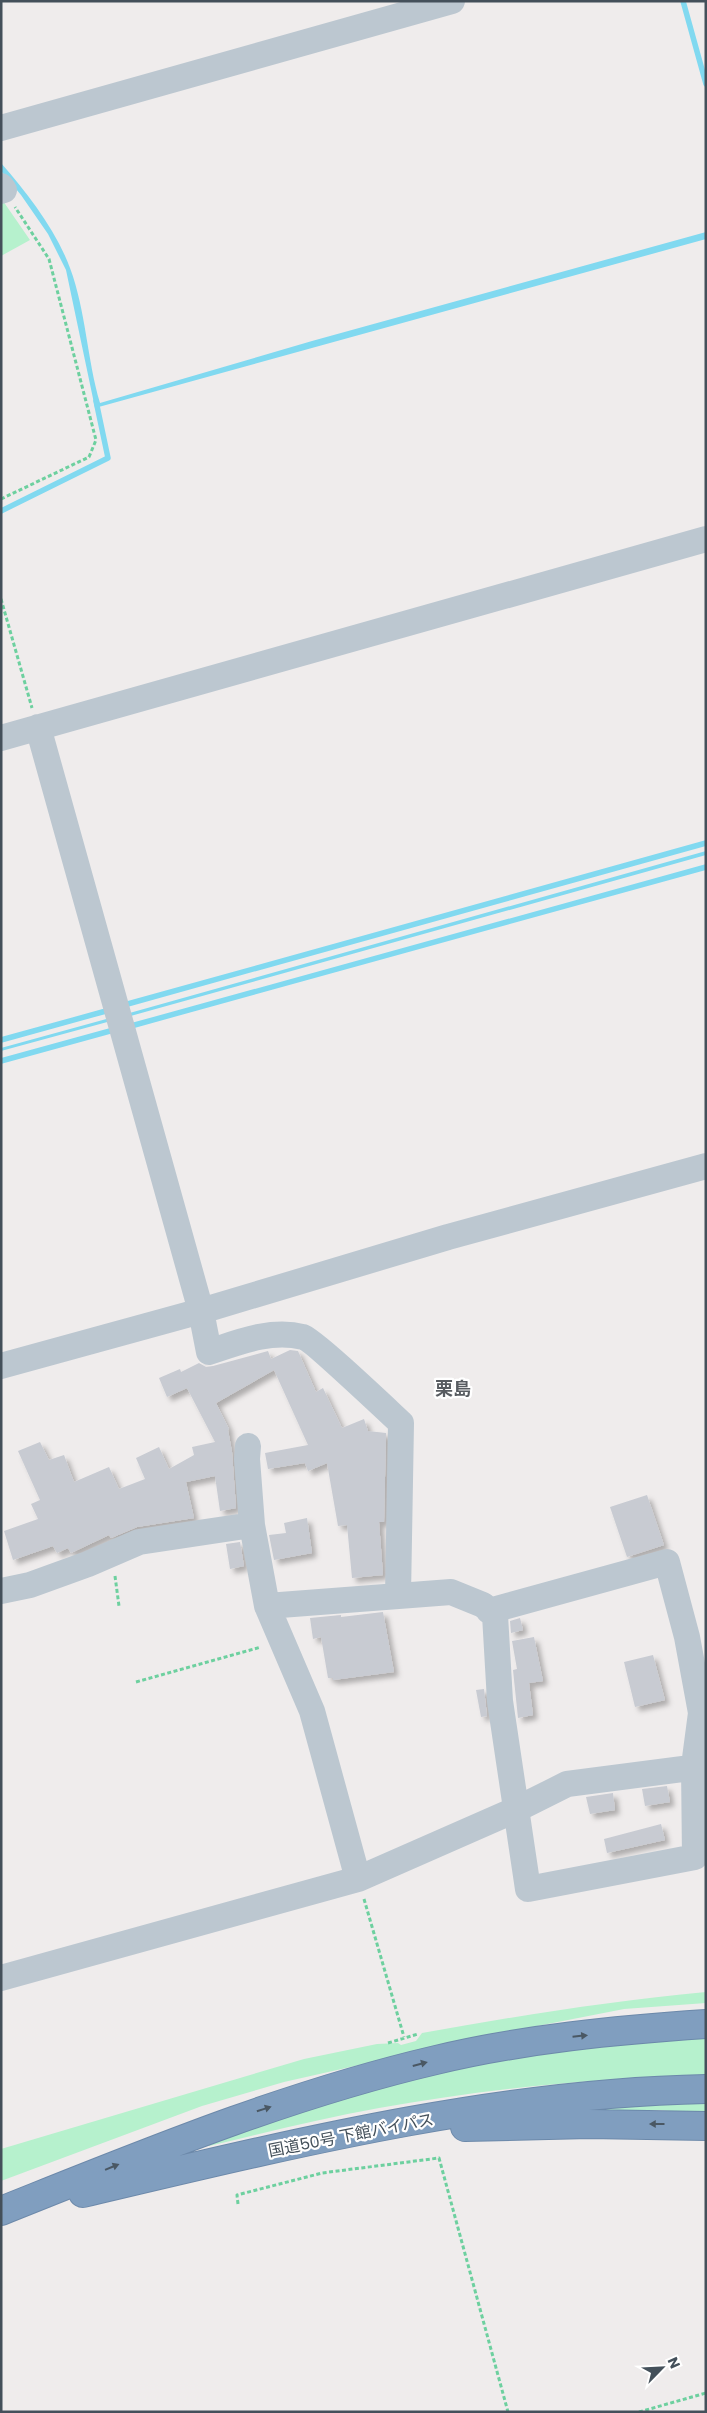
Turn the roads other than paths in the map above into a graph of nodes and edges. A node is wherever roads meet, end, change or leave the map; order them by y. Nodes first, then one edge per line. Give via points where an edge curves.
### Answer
1 (452, 1) edge
2 (1, 128) edge
3 (706, 539) edge
4 (38, 728) junction
5 (1, 738) edge
6 (706, 1166) edge
7 (201, 1311) junction
8 (1, 1366) edge
9 (248, 1446) dead end
10 (252, 1525) junction
11 (1, 1591) edge
12 (398, 1596) junction
13 (267, 1606) junction
14 (489, 1611) junction
15 (700, 1766) edge
16 (515, 1810) junction
17 (358, 1879) junction
18 (1, 1978) edge
19 (706, 2024) edge
20 (706, 2089) edge
21 (706, 2126) edge
22 (373, 2130) junction
23 (1, 2211) edge

1 - 2 street
3 - 4 street
4 - 5 street
4 - 7 street
6 - 7 street via 448,1237
7 - 8 street
7 - 12 street via 209,1352 248,1339 278,1335 305,1337 401,1423
9 - 10 street
10 - 11 street via 139,1542 30,1585
10 - 13 street
12 - 13 street
12 - 14 street via 451,1592 484,1605
13 - 17 street via 312,1711
14 - 15 street via 668,1562 702,1713
14 - 16 street via 495,1615 500,1701
15 - 16 street via 567,1784
15 - 16 street via 695,1857 528,1889
16 - 17 street
17 - 18 street
23 -> 19 highway via 242,2116 437,2060 549,2039
20 - 22 highway, 国道50号 下館バイパス via 572,2096
21 -> 22 highway via 588,2124
22 - 23 highway, 国道50号 下館バイパス

